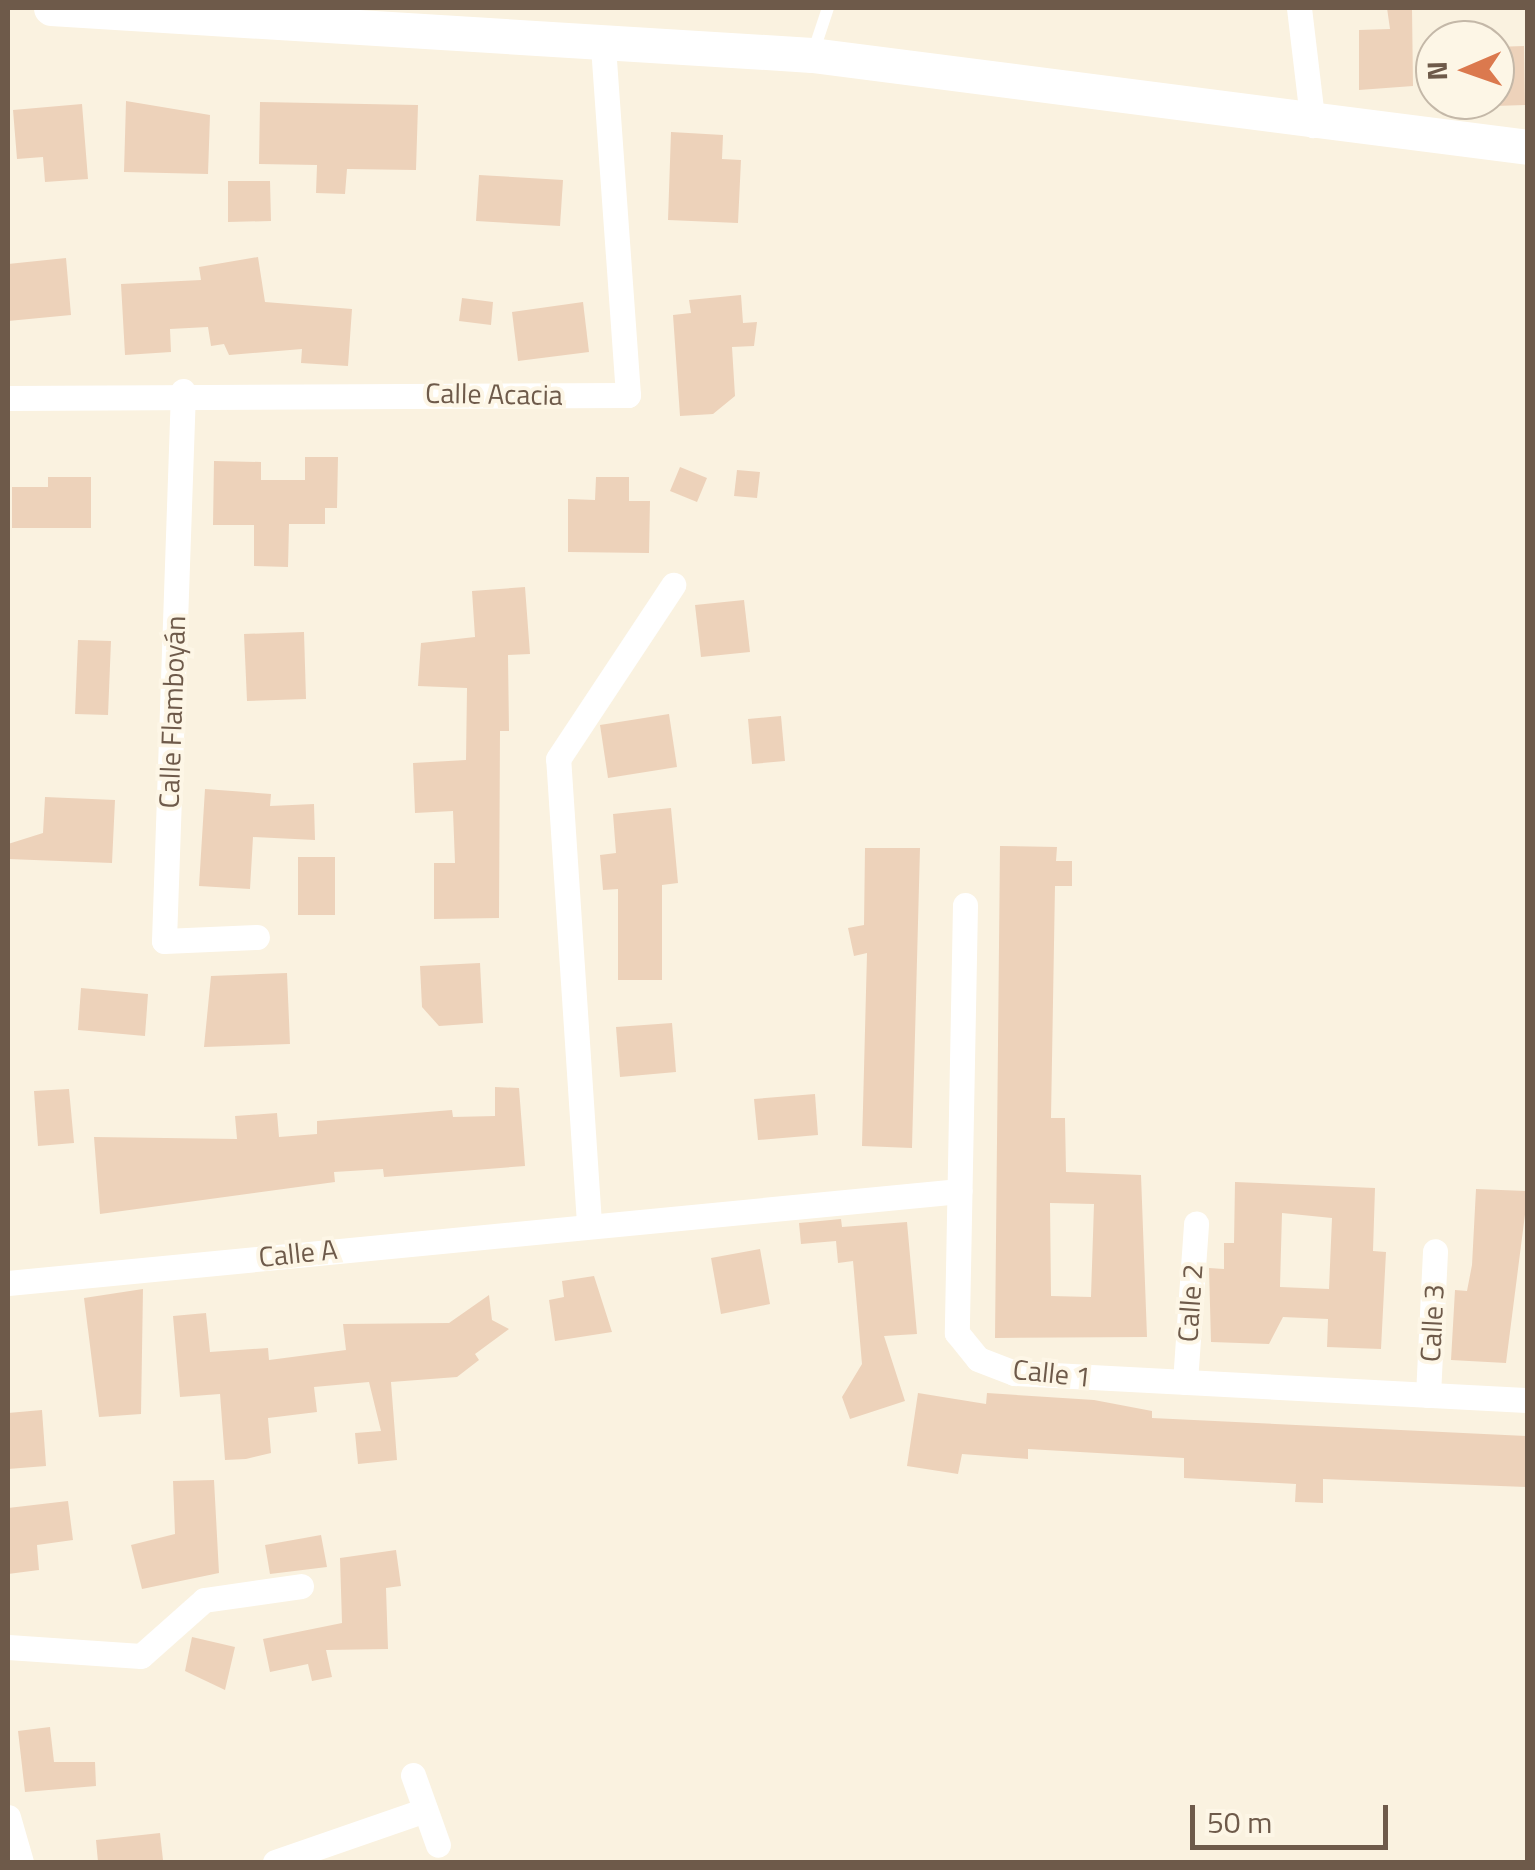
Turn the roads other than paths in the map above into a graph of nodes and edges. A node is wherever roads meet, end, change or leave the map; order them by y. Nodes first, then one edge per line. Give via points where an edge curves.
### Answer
1 (51, 8) edge
2 (828, 8) edge
3 (1299, 8) edge
4 (86, 9) edge
5 (152, 11) edge
6 (603, 44) junction
7 (812, 55) junction
8 (1314, 124) junction
9 (1528, 147) edge
10 (184, 391) junction
11 (8, 398) edge
12 (673, 585) dead end
13 (965, 905) dead end
14 (256, 937) dead end
15 (960, 1190) junction
16 (590, 1222) junction
17 (1196, 1223) dead end
18 (1435, 1251) dead end
19 (8, 1283) edge
20 (1184, 1382) junction
21 (1428, 1395) junction
22 (1528, 1400) edge
23 (301, 1586) dead end
24 (8, 1647) edge
25 (413, 1775) dead end
26 (426, 1810) junction
27 (8, 1817) edge
28 (438, 1846) dead end
29 (21, 1862) edge
30 (274, 1862) edge

1 - 4 street
2 - 7 lane
3 - 8 street
4 - 5 street
5 - 6 street
6 - 7 street
6 - 10 street, Calle Acacia via 628,395
7 - 8 street via 1042,78
8 - 9 street
10 - 11 street, Calle Acacia
10 - 14 street, Calle Flamboyán via 164,940
12 - 16 street via 558,760
13 - 15 street, Calle 1
15 - 16 street, Calle A
15 - 20 street, Calle 1 via 958,1333 978,1359 1014,1374
16 - 19 street, Calle A
17 - 20 street, Calle 2
18 - 21 street, Calle 3
20 - 21 street, Calle 1
21 - 22 street, Calle 1
23 - 24 street via 204,1600 141,1656
25 - 26 street
26 - 28 street
26 - 30 street
27 - 29 street

